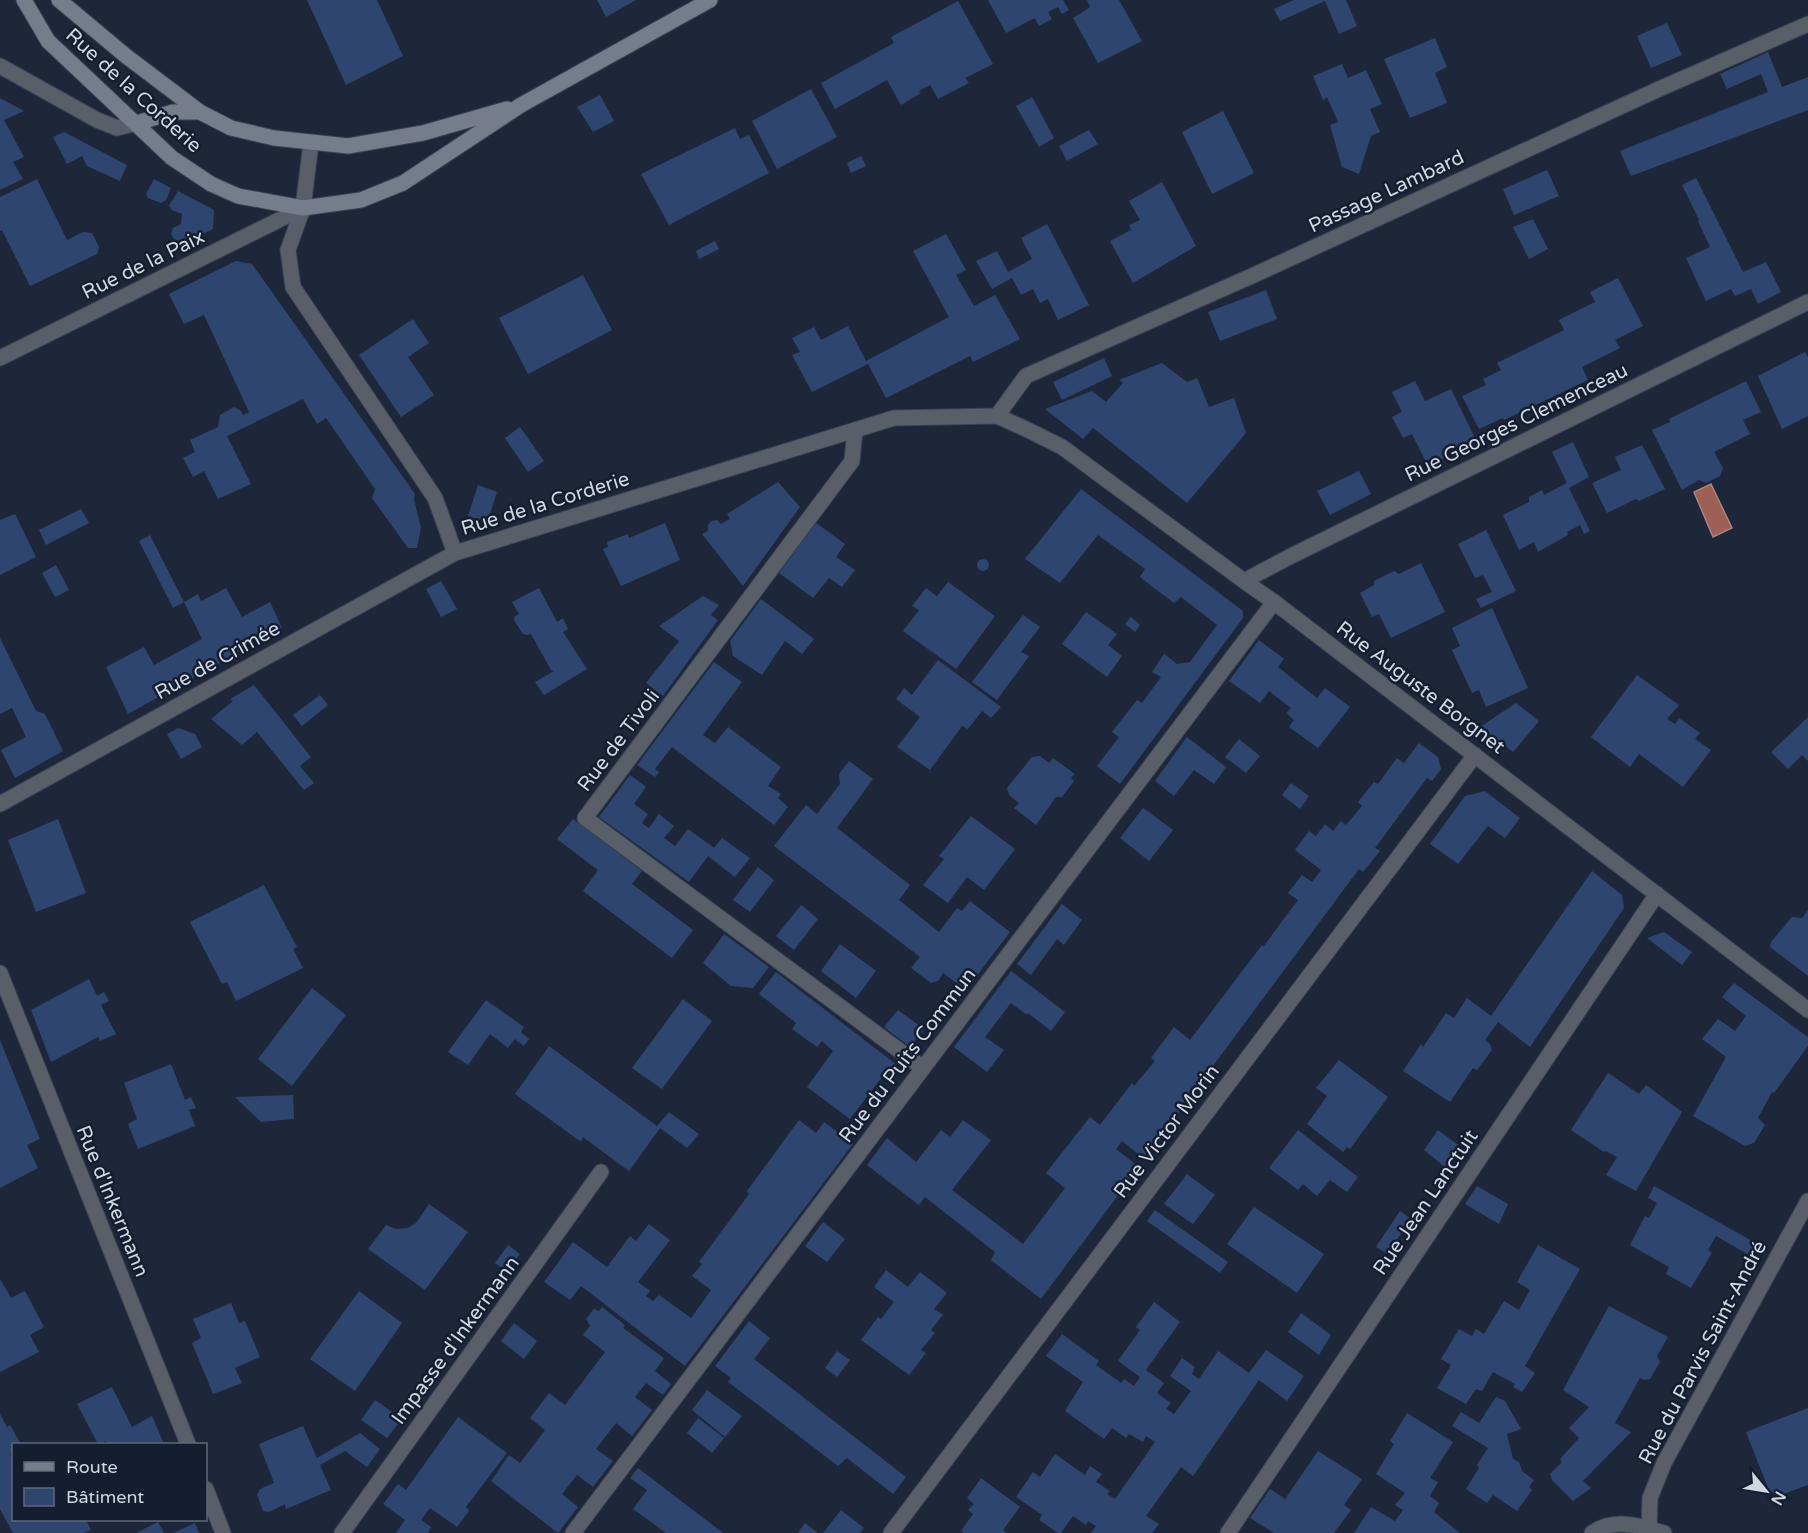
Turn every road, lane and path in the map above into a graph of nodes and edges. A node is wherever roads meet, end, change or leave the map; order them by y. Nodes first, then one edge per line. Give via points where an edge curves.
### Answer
1 (24, 0) edge
2 (59, 0) edge
3 (710, 0) edge
4 (1808, 24) edge
5 (0, 66) edge
6 (521, 105) junction
7 (200, 112) junction
8 (137, 123) junction
9 (311, 143) junction
10 (303, 208) junction
11 (1808, 302) edge
12 (0, 358) edge
13 (997, 416) junction
14 (855, 430) junction
15 (455, 553) junction
16 (1244, 581) junction
17 (1274, 602) junction
18 (1475, 755) junction
19 (0, 804) edge
20 (1657, 894) junction
21 (0, 973) edge
22 (1808, 1010) edge
23 (923, 1068) junction
24 (601, 1172) dead end
25 (1808, 1201) edge
26 (188, 1443) edge
27 (207, 1492) edge
28 (1649, 1531) edge
29 (223, 1533) edge
30 (342, 1533) edge
31 (573, 1533) edge
32 (891, 1533) edge
33 (1228, 1533) edge
34 (1592, 1533) edge
35 (1664, 1533) edge

1 - 8 street, Rue de la Corderie via 48,40
2 - 7 street, Rue de la Corderie
3 - 6 street
4 - 13 street, Passage Lambard via 1026,376
5 - 8 street via 97,120 117,128
6 - 9 street, Rue de la Corderie via 423,133 348,146
6 - 10 street, Rue de la Corderie via 402,183 362,200
7 - 8 street via 173,112
7 - 9 street, Rue de la Corderie via 231,128
8 - 10 street, Rue de la Corderie via 172,158 211,183 238,196
9 - 10 street, Rue de la Corderie
10 - 12 street, Rue de la Paix
10 - 15 street, Rue de la Corderie via 288,250 293,287 435,498
11 - 16 street, Rue Georges Clemenceau
13 - 14 street, Rue de la Corderie via 894,418
13 - 16 street, Rue Auguste Borgnet via 1062,447
14 - 15 street, Rue de la Corderie
14 - 23 street, Rue de Tivoli via 852,460 585,818
15 - 19 street, Rue de Crimée
16 - 17 street, Rue Auguste Borgnet
17 - 18 street, Rue Auguste Borgnet
17 - 23 street, Rue du Puits Commun
18 - 20 street, Rue Auguste Borgnet
18 - 32 street, Rue Victor Morin
20 - 22 street, Rue Auguste Borgnet
20 - 33 street, Rue Jean Lanctuit
21 - 26 street, Rue d'Inkermann
23 - 31 street, Rue du Puits Commun
24 - 30 street, Impasse d'Inkermann
25 - 28 street, Rue du Parvis Saint-André via 1664,1463 1650,1498
27 - 29 street
28 - 34 street via 1627,1523
28 - 35 street

